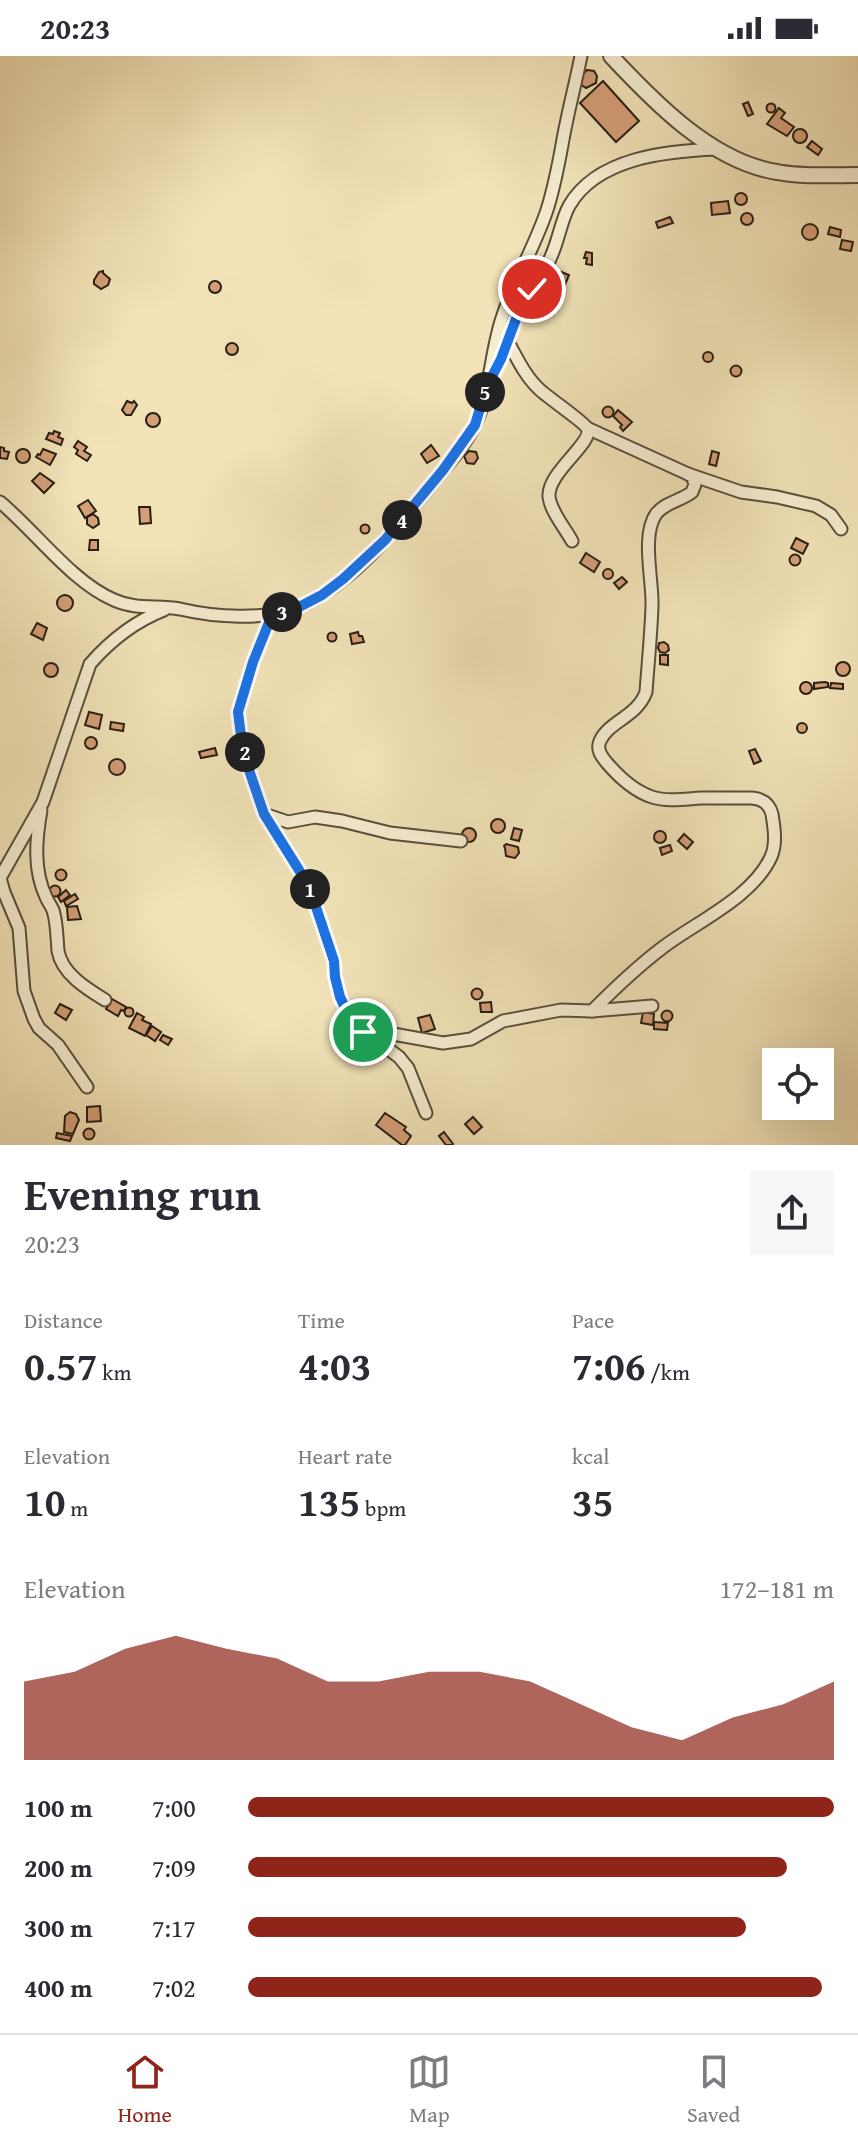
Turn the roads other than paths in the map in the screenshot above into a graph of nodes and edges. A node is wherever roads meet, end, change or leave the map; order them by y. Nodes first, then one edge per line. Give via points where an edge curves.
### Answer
1 (581, 56) edge
2 (611, 56) edge
3 (718, 149) junction
4 (858, 175) edge
5 (508, 342) junction
6 (486, 388) junction
7 (587, 428) junction
8 (688, 474) junction
9 (0, 502) edge
10 (841, 529) dead end
11 (572, 541) dead end
12 (169, 608) junction
13 (272, 615) junction
14 (43, 802) junction
15 (264, 814) junction
16 (461, 841) dead end
17 (105, 1000) dead end
18 (652, 1006) dead end
19 (592, 1011) junction
20 (355, 1022) junction
21 (87, 1087) dead end
22 (426, 1113) dead end

1 - 6 street via 555,185 503,314
2 - 3 street via 664,109
3 - 4 street via 777,172
3 - 5 street via 638,158 589,183 567,209 548,264
5 - 6 street
5 - 7 street via 531,381
6 - 13 street via 466,440 385,540 322,595
7 - 8 street
7 - 11 street via 587,439 549,490
8 - 10 street via 741,492 816,506
8 - 19 street via 695,484 692,492 660,510 650,529 652,604 643,702 601,740 599,749 617,774 649,796 763,801 771,808 774,848 750,885 661,948
9 - 12 street via 92,588 137,607
12 - 13 street
12 - 14 street via 135,625 90,664
13 - 15 street via 238,712
14 - 17 street via 36,838 38,867 54,910 59,956 83,987
14 - 21 street via 0,878 19,928 24,991 34,1019
15 - 16 street via 288,822 315,817
15 - 20 street via 309,886 340,997
18 - 19 street
19 - 20 street via 561,1010 503,1021 471,1039 443,1043
20 - 22 street via 408,1068

